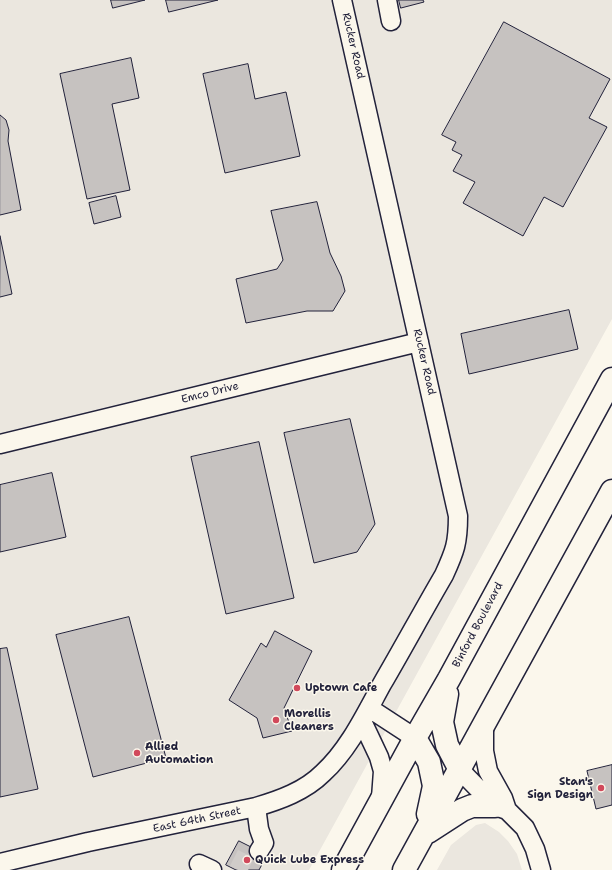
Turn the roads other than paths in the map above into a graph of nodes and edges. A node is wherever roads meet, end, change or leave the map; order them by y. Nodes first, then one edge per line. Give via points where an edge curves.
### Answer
1 (342, 0) edge
2 (387, 0) edge
3 (392, 21) dead end
4 (419, 342) junction
5 (612, 379) edge
6 (0, 444) edge
7 (612, 491) edge
8 (449, 679) junction
9 (366, 714) junction
10 (484, 728) junction
11 (415, 738) junction
12 (460, 770) junction
13 (381, 801) junction
14 (256, 807) junction
15 (501, 808) junction
16 (424, 835) junction
17 (254, 848) tunnel mouth
18 (0, 863) edge
19 (343, 870) edge
20 (404, 870) edge
21 (541, 870) edge

1 - 4 street, Rucker Road
2 - 3 street
4 - 6 street, Emco Drive
4 - 9 street, Rucker Road via 458,516 458,537 444,575
5 - 8 main road, Binford Boulevard
7 - 10 main road
8 - 11 main road, Binford Boulevard
8 - 12 main road via 442,722 447,745
9 - 11 street
9 - 13 street via 383,771
9 - 14 street, East 64th Street via 344,750 316,779 280,800
10 - 12 main road
10 - 15 street via 484,751 488,771 503,798
11 - 13 main road, Binford Boulevard
11 - 16 main road via 429,762 434,786
12 - 15 street
12 - 16 main road
13 - 19 main road, Binford Boulevard
14 - 17 street via 264,842
14 - 18 street, East 64th Street
15 - 16 main road via 472,806
15 - 21 street via 525,828
16 - 20 main road

